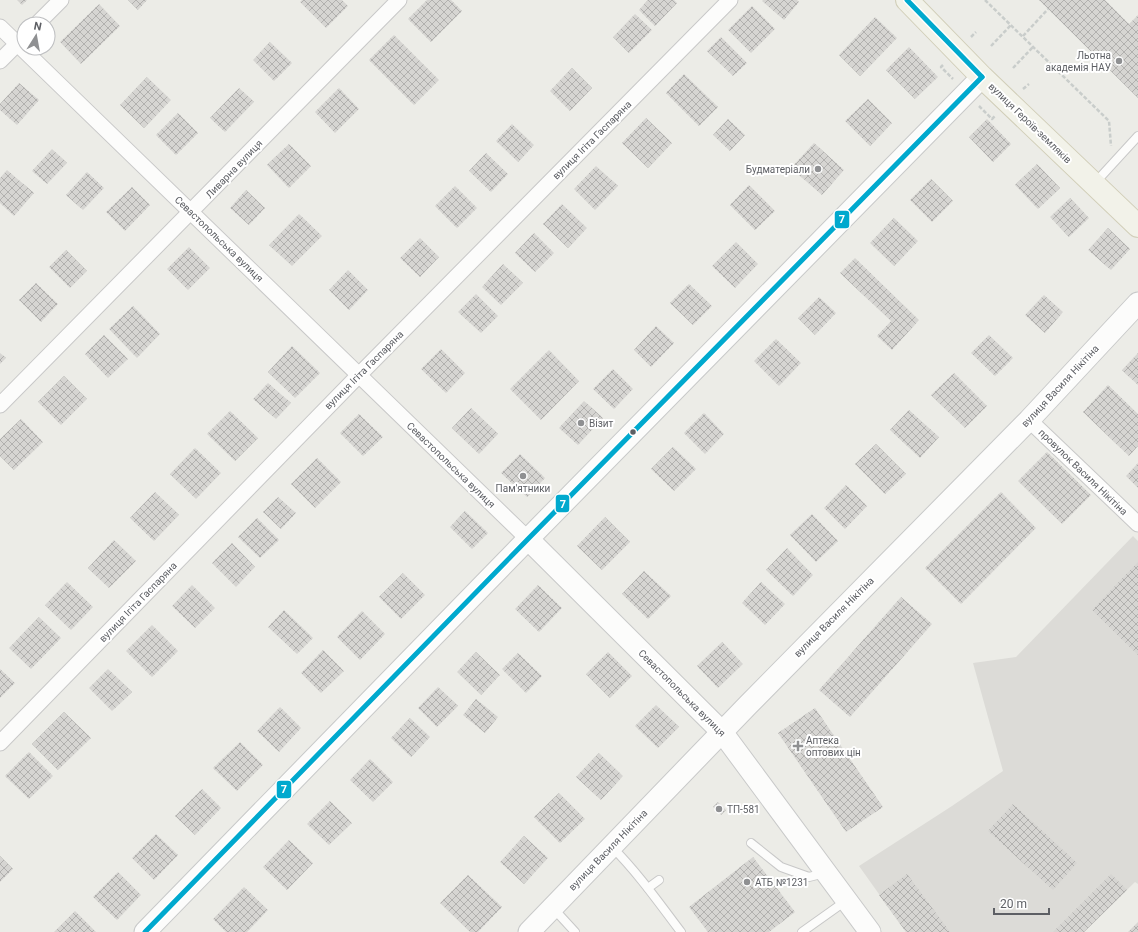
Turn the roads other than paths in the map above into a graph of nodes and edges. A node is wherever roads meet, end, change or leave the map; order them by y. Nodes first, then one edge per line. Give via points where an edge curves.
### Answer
1 (61, 0) edge
2 (399, 0) edge
3 (730, 0) edge
4 (907, 0) edge
5 (45, 16) edge
6 (0, 27) edge
7 (16, 38) edge
8 (16, 45) edge
9 (35, 56) edge
10 (0, 61) edge
11 (982, 77) junction
12 (1138, 136) edge
13 (1094, 184) junction
14 (191, 212) junction
15 (1138, 226) edge
16 (1138, 303) edge
17 (358, 376) junction
18 (0, 405) edge
19 (1029, 420) junction
20 (1138, 524) edge
21 (528, 539) junction
22 (722, 732) junction
23 (0, 744) edge
24 (751, 843) dead end
25 (611, 846) junction
26 (826, 872) junction
27 (659, 880) dead end
28 (648, 888) junction
29 (847, 900) junction
30 (553, 907) junction
31 (145, 932) edge
32 (529, 932) edge
33 (575, 932) edge
34 (681, 932) edge
35 (802, 932) edge
36 (870, 932) edge

1 - 5 street
2 - 14 street, Ливарна вулиця
3 - 17 street, вулиця Ігіта Гаспаряна
4 - 11 main road, вулиця Героїв-земляків
6 - 7 street, Севастопольська вулиця
8 - 10 street
9 - 14 street, Севастопольська вулиця
11 - 13 main road, вулиця Героїв-земляків
11 - 21 street
12 - 13 lane
13 - 15 main road, вулиця Героїв-земляків
14 - 17 street, Севастопольська вулиця
14 - 18 street, Ливарна вулиця
16 - 19 street, вулиця Василя Нікітіна
17 - 21 street, Севастопольська вулиця
17 - 23 street, вулиця Ігіта Гаспаряна
19 - 20 street, провулок Василя Нікітіна
19 - 22 street, вулиця Василя Нікітіна
21 - 22 street, Севастопольська вулиця
21 - 31 street
22 - 25 street, вулиця Василя Нікітіна
22 - 26 street, Севастопольська вулиця
24 - 26 lane via 780,867 809,877
25 - 28 lane
25 - 30 street, вулиця Василя Нікітіна
26 - 29 street, Севастопольська вулиця
27 - 28 lane
28 - 34 lane
29 - 35 lane
29 - 36 street, Севастопольська вулиця
30 - 32 street, вулиця Василя Нікітіна
30 - 33 lane

